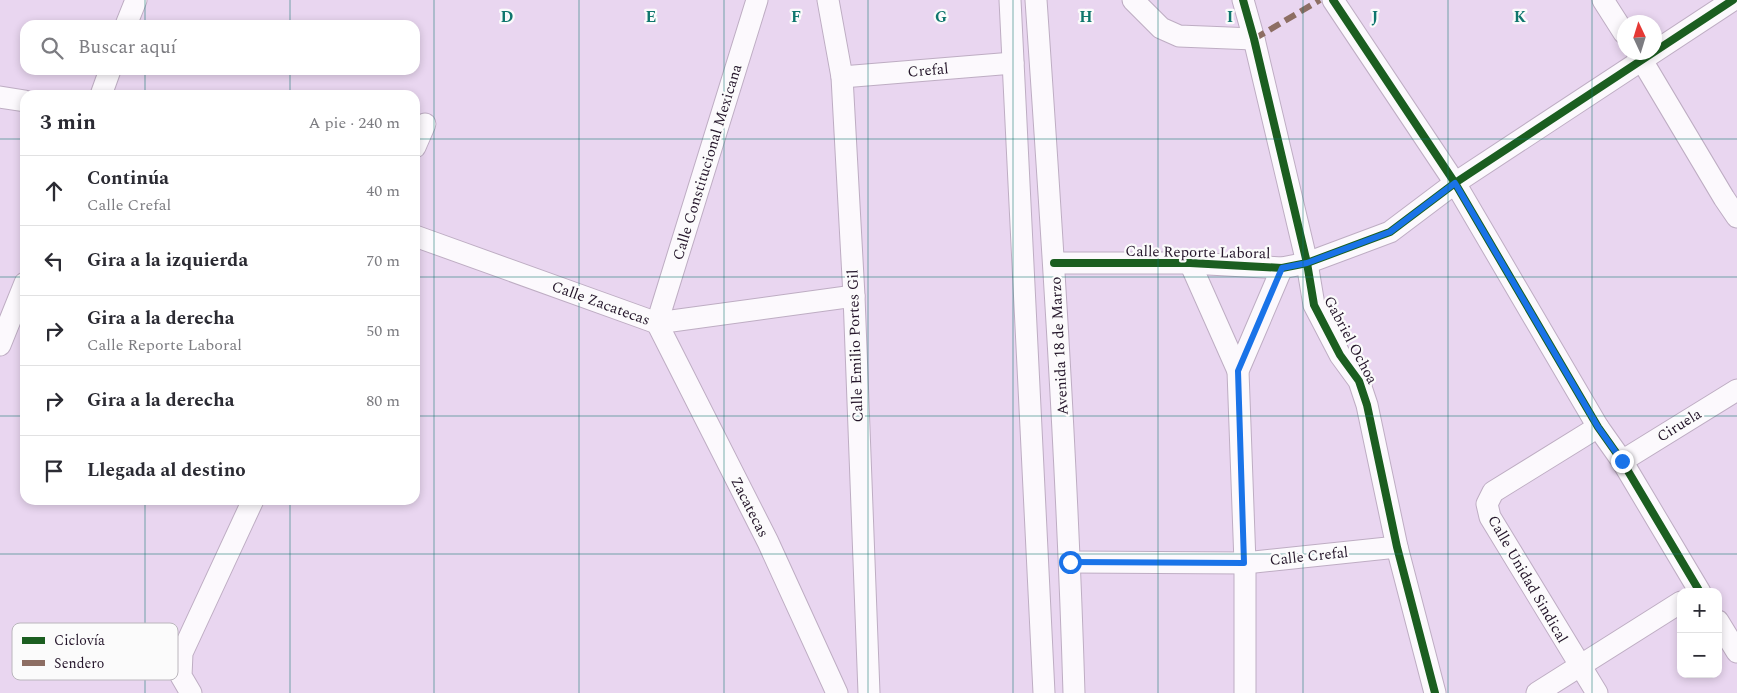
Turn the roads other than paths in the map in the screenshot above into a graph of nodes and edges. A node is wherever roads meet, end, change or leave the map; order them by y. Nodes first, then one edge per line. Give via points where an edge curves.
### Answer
1 (136, 0) edge
2 (757, 0) edge
3 (828, 0) edge
4 (1010, 0) edge
5 (1036, 0) edge
6 (1133, 0) edge
7 (1243, 0) edge
8 (1333, 0) edge
9 (1603, 0) edge
10 (1733, 0) edge
11 (128, 20) edge
12 (1617, 22) edge
13 (1254, 39) junction
14 (1662, 44) edge
15 (1636, 60) edge
16 (1642, 60) edge
17 (1013, 63) junction
18 (108, 75) edge
19 (842, 77) junction
20 (103, 90) edge
21 (0, 97) edge
22 (20, 100) edge
23 (425, 124) dead end
24 (420, 136) edge
25 (1455, 183) junction
26 (1731, 194) edge
27 (1737, 217) edge
28 (420, 238) edge
29 (1054, 263) junction
30 (1190, 263) junction
31 (1307, 263) junction
32 (1282, 268) junction
33 (20, 295) edge
34 (854, 296) junction
35 (657, 323) junction
36 (0, 342) edge
37 (1238, 371) junction
38 (1737, 390) edge
39 (1598, 427) junction
40 (1622, 461) junction
41 (251, 505) edge
42 (1397, 547) junction
43 (1070, 562) junction
44 (1244, 563) junction
45 (1697, 588) edge
46 (1677, 605) edge
47 (1722, 628) edge
48 (1737, 652) edge
49 (1580, 666) junction
50 (191, 693) edge
51 (837, 693) edge
52 (869, 693) edge
53 (1044, 693) edge
54 (1074, 693) edge
55 (1245, 693) edge
56 (1435, 693) edge
57 (1536, 693) edge
58 (1597, 693) edge

1 - 11 street
2 - 35 street, Calle Constitucional Mexicana
3 - 19 street, Calle Emilio Portes Gil
4 - 17 street
5 - 29 street, Avenida 18 de Marzo
6 - 13 street via 1161,28 1179,36
7 - 13 street, Gabriel Ochoa
8 - 25 street
9 - 12 street
10 - 14 street, Calle Reporte Laboral
13 - 31 street, Gabriel Ochoa
15 - 25 street, Calle Reporte Laboral
16 - 26 street
17 - 19 street, Crefal
17 - 53 street
18 - 20 street
19 - 34 street, Calle Emilio Portes Gil
21 - 22 street
23 - 24 street
25 - 31 street, Calle Reporte Laboral via 1390,232
25 - 39 street
26 - 27 street
28 - 35 street, Calle Zacatecas
29 - 30 street, Calle Reporte Laboral
29 - 43 street, Avenida 18 de Marzo
30 - 32 street, Calle Reporte Laboral
30 - 37 street
31 - 32 street, Calle Reporte Laboral
31 - 42 street, Gabriel Ochoa via 1314,305 1340,355 1360,381
32 - 37 street
33 - 36 street
34 - 35 street, Calle Zacatecas
34 - 52 street, Calle Emilio Portes Gil
35 - 51 street, Zacatecas via 768,542
37 - 44 street
38 - 40 street, Ciruela
39 - 40 street
39 - 49 street, Calle Unidad Sindical via 1493,492 1487,504 1490,517
40 - 45 street
41 - 50 street via 182,653 180,676
42 - 44 street, Calle Crefal
42 - 56 street, Gabriel Ochoa
43 - 44 street, Calle Crefal
43 - 54 street, Avenida 18 de Marzo
44 - 55 street
46 - 49 street
47 - 48 street
49 - 57 street
49 - 58 street, Calle Unidad Sindical

